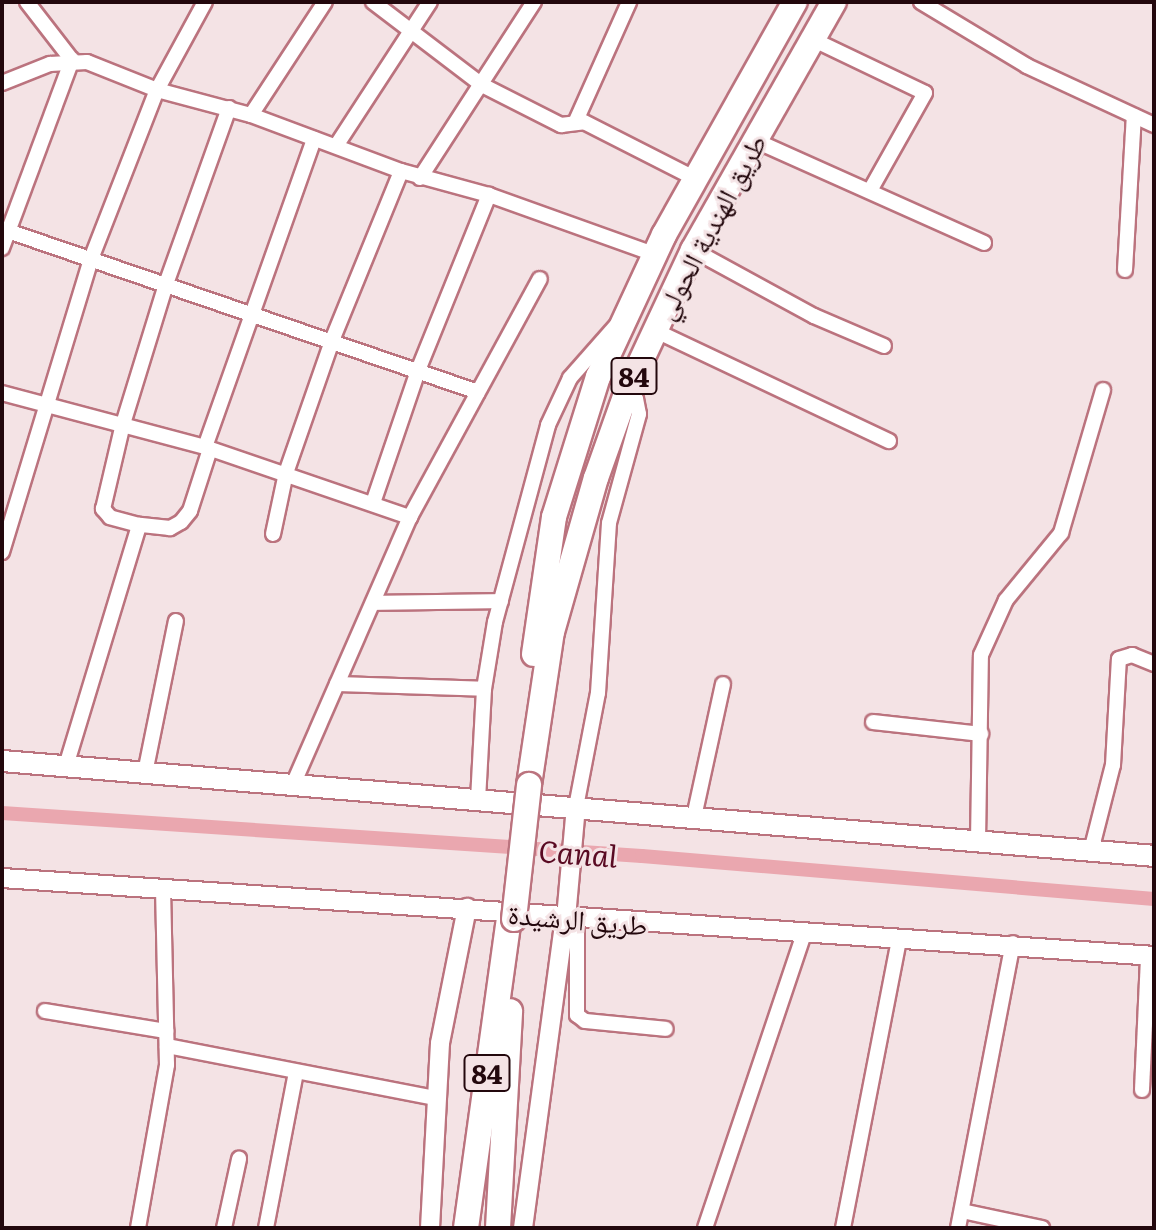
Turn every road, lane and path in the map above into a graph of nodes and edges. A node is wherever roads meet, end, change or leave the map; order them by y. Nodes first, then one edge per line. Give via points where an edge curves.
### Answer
1 (27, 2) edge
2 (205, 2) edge
3 (325, 2) edge
4 (373, 2) edge
5 (430, 2) edge
6 (534, 2) edge
7 (629, 2) edge
8 (795, 2) edge
9 (834, 2) edge
10 (921, 2) edge
11 (410, 30) junction
12 (812, 39) junction
13 (72, 60) junction
14 (2, 83) edge
15 (482, 85) junction
16 (157, 90) junction
17 (229, 108) junction
18 (251, 115) junction
19 (1134, 116) junction
20 (575, 123) junction
21 (1154, 125) edge
22 (314, 139) junction
23 (754, 140) junction
24 (336, 146) junction
25 (401, 171) junction
26 (420, 178) junction
27 (694, 178) junction
28 (871, 189) junction
29 (489, 195) junction
30 (5, 230) edge
31 (984, 243) dead end
32 (2, 248) edge
33 (693, 250) junction
34 (654, 254) junction
35 (91, 259) junction
36 (1125, 270) dead end
37 (540, 279) dead end
38 (166, 284) junction
39 (251, 313) junction
40 (622, 319) junction
41 (654, 330) junction
42 (333, 338) junction
43 (884, 346) dead end
44 (419, 368) junction
45 (1103, 390) dead end
46 (627, 391) junction
47 (478, 392) junction
48 (2, 393) edge
49 (43, 403) junction
50 (123, 424) junction
51 (889, 441) dead end
52 (208, 448) junction
53 (286, 473) junction
54 (373, 503) junction
55 (410, 517) junction
56 (139, 525) junction
57 (273, 534) dead end
58 (2, 552) edge
59 (501, 601) junction
60 (373, 603) junction
61 (176, 621) dead end
62 (1154, 664) edge
63 (337, 684) junction
64 (723, 684) dead end
65 (484, 689) junction
66 (873, 722) dead end
67 (981, 734) junction
68 (2, 761) edge
69 (66, 766) junction
70 (145, 773) junction
71 (526, 785) junction
72 (292, 787) junction
73 (478, 800) junction
74 (576, 807) junction
75 (694, 817) junction
76 (978, 841) junction
77 (1091, 851) junction
78 (1154, 856) edge
79 (2, 878) edge
80 (163, 890) junction
81 (467, 908) junction
82 (569, 918) junction
83 (511, 919) junction
84 (803, 936) junction
85 (899, 941) junction
86 (1013, 943) junction
87 (1151, 956) edge
88 (45, 1011) dead end
89 (666, 1029) dead end
90 (166, 1039) junction
91 (296, 1072) junction
92 (1142, 1090) dead end
93 (434, 1098) junction
94 (239, 1159) dead end
95 (962, 1211) junction
96 (138, 1228) edge
97 (224, 1228) edge
98 (266, 1228) edge
99 (430, 1228) edge
100 (466, 1228) edge
101 (498, 1228) edge
102 (523, 1228) edge
103 (705, 1228) edge
104 (843, 1228) edge
105 (958, 1228) edge
106 (1042, 1228) edge

1 - 13 street
2 - 16 street
3 - 18 street
4 - 11 street
5 - 11 street
6 - 15 street
7 - 20 street
8 - 27 highway, طريق الهندية الحولي / 84
9 - 12 highway, طريق الهندية الحولي / 84
10 - 19 street via 1027,66
11 - 15 street
11 - 24 street
12 - 23 highway, طريق الهندية الحولي / 84
12 - 28 street via 925,93
13 - 14 street
13 - 16 street
13 - 30 street
15 - 20 street via 561,125
15 - 26 street
16 - 17 street
16 - 35 street
17 - 18 street
17 - 38 street
18 - 22 street
19 - 21 street
19 - 36 street
20 - 27 street via 584,122
22 - 24 street
22 - 39 street
23 - 28 street
23 - 33 highway, طريق الهندية الحولي / 84
24 - 25 street
25 - 26 street
25 - 42 street
26 - 29 street
27 - 34 highway, طريق الهندية الحولي / 84
28 - 31 street
29 - 34 street
29 - 44 street
30 - 32 street
30 - 35 street
33 - 41 highway, طريق الهندية الحولي / 84
33 - 43 street via 814,316
34 - 40 highway, طريق الهندية الحولي / 84
35 - 38 street
35 - 49 street
37 - 47 street
38 - 39 street
38 - 50 street
39 - 42 street
39 - 52 street
40 - 59 street via 580,364 554,409
40 - 71 highway, طريق الهندية الحولي / 84 via 585,413 554,517 536,634
41 - 46 highway, طريق الهندية الحولي / 84
41 - 51 street
42 - 44 street
42 - 53 street
44 - 47 street
44 - 54 street
45 - 67 street via 1061,533 1006,600 981,655
46 - 71 highway, طريق الهندية الحولي / 84 via 552,632
46 - 74 street via 636,399 639,414 609,523 598,693
47 - 55 street
48 - 49 street
49 - 50 street
49 - 58 street
50 - 52 street
50 - 56 street via 103,504 110,517
52 - 53 street
52 - 56 street via 190,511 181,522 170,528
53 - 54 street
53 - 57 street
54 - 55 street
55 - 60 street
56 - 69 street
59 - 60 street
59 - 65 street
60 - 63 street
61 - 70 street
62 - 77 street via 1132,655 1119,659 1113,765
63 - 65 street
63 - 72 street
64 - 75 street
65 - 73 street
66 - 67 street
67 - 76 street
68 - 69 main road
69 - 70 main road
70 - 72 main road
71 - 83 highway, 84, bridge
72 - 73 main road
73 - 74 main road
74 - 75 main road
74 - 82 street
75 - 76 main road
76 - 77 main road
77 - 78 main road
79 - 80 street, طريق الرشيدة
80 - 81 street, طريق الرشيدة
80 - 90 street
81 - 82 street, طريق الرشيدة
81 - 93 street
82 - 84 street, طريق الرشيدة
82 - 89 street via 577,1015 585,1021
82 - 102 street
83 - 100 highway, 84
83 - 101 highway, 84
84 - 85 street, طريق الرشيدة
84 - 103 street
85 - 86 street, طريق الرشيدة
85 - 104 street
86 - 87 street, طريق الرشيدة
86 - 95 street
87 - 92 street
88 - 90 street
90 - 91 street
90 - 96 street
91 - 93 street
91 - 98 street
93 - 99 street
94 - 97 street
95 - 105 street
95 - 106 street

